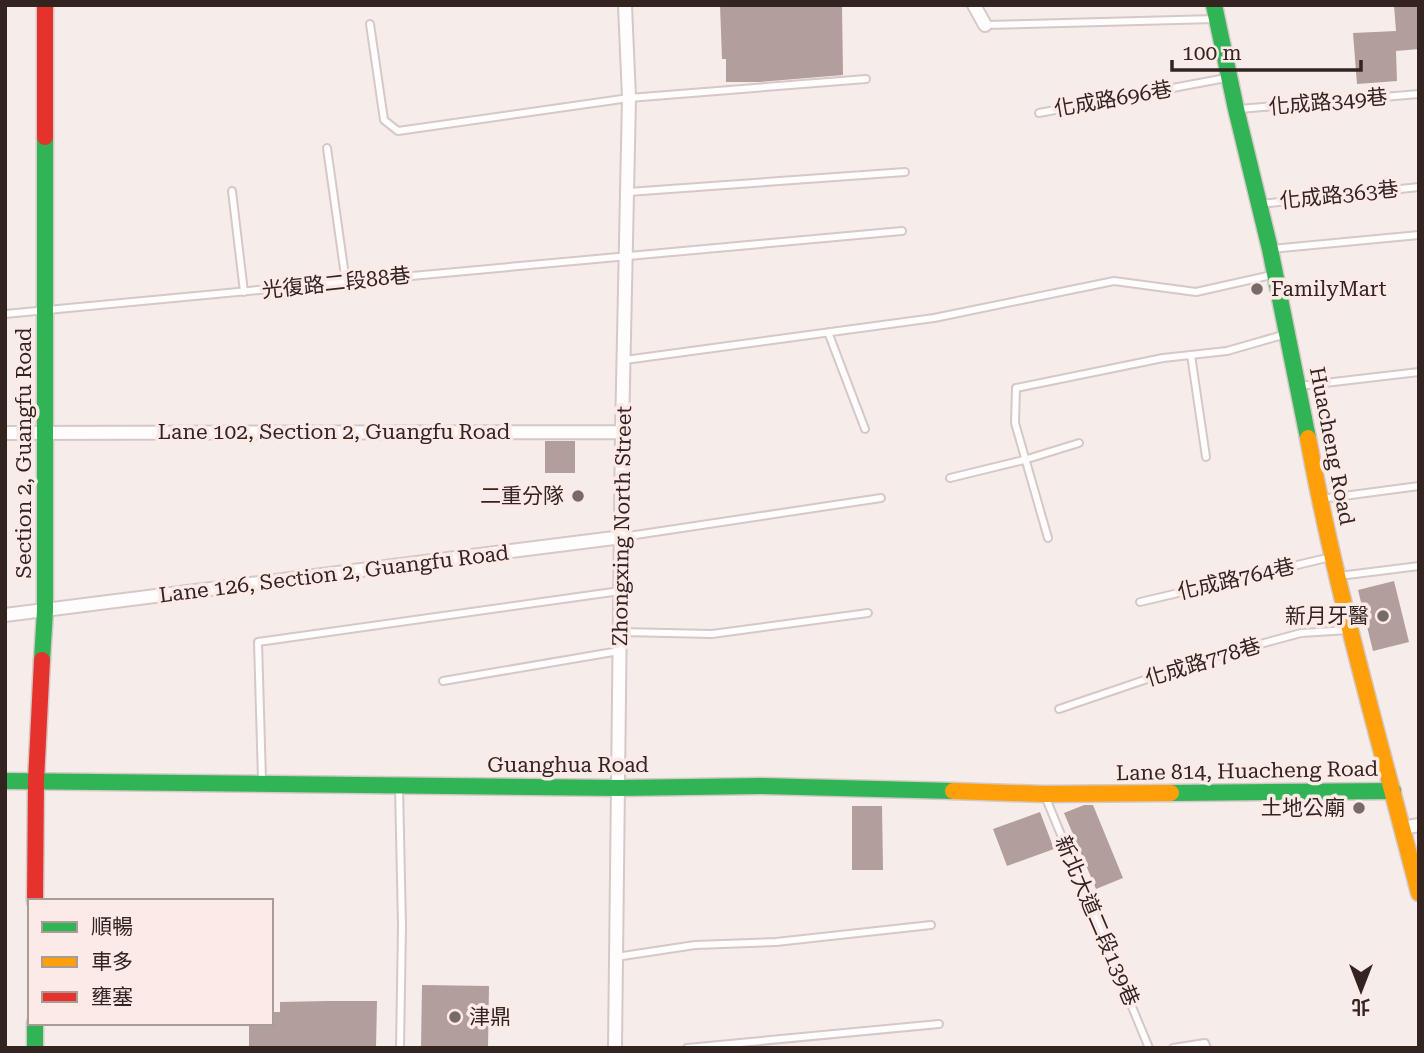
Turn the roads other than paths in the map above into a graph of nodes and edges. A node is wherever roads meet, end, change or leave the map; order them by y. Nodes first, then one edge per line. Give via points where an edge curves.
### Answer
1 (45, 5) edge
2 (625, 5) edge
3 (974, 5) edge
4 (1215, 12) edge
5 (370, 24) dead end
6 (985, 25) joint
7 (1229, 78) junction
8 (866, 79) dead end
9 (1419, 94) edge
10 (629, 98) junction
11 (1236, 109) junction
12 (1039, 113) dead end
13 (327, 148) dead end
14 (905, 172) dead end
15 (1419, 187) edge
16 (232, 191) dead end
17 (627, 192) junction
18 (1259, 204) junction
19 (902, 231) dead end
20 (1419, 235) edge
21 (1270, 249) junction
22 (626, 254) junction
23 (1276, 275) junction
24 (346, 282) junction
25 (244, 292) junction
26 (46, 310) junction
27 (5, 314) edge
28 (828, 332) junction
29 (1288, 334) junction
30 (1191, 355) junction
31 (625, 360) junction
32 (1419, 372) edge
33 (1298, 386) junction
34 (865, 429) dead end
35 (622, 432) junction
36 (5, 433) edge
37 (45, 433) junction
38 (1079, 443) dead end
39 (1206, 457) dead end
40 (1024, 460) junction
41 (950, 478) dead end
42 (1419, 485) edge
43 (881, 498) dead end
44 (1319, 499) junction
45 (622, 537) junction
46 (1048, 538) dead end
47 (1333, 556) junction
48 (1419, 566) edge
49 (1337, 576) junction
50 (621, 591) junction
51 (1140, 602) dead end
52 (45, 611) junction
53 (868, 613) dead end
54 (5, 615) edge
55 (1351, 630) junction
56 (621, 632) junction
57 (621, 651) junction
58 (443, 681) dead end
59 (1059, 709) dead end
60 (5, 781) edge
61 (36, 781) junction
62 (262, 783) junction
63 (399, 784) junction
64 (619, 788) junction
65 (1393, 791) junction
66 (1044, 794) junction
67 (1100, 794) joint
68 (1411, 827) edge
69 (1419, 893) edge
70 (35, 899) edge
71 (931, 925) dead end
72 (616, 957) junction
73 (939, 1024) dead end
74 (35, 1025) edge
75 (35, 1048) edge
76 (400, 1048) edge
77 (615, 1048) edge
78 (687, 1048) edge
79 (1149, 1048) edge
80 (1173, 1048) edge
81 (1207, 1048) edge

1 - 26 street, Section 2, Guangfu Road
2 - 10 street, Zhongxing North Street
3 - 6 street
4 - 6 lane
4 - 7 street, Huacheng Road
5 - 10 lane via 384,120 398,131
7 - 11 street, Huacheng Road
7 - 12 lane, 化成路696巷
8 - 10 lane
9 - 11 lane, 化成路349巷
10 - 17 street, Zhongxing North Street
11 - 18 street, Huacheng Road
13 - 24 lane
14 - 17 lane
15 - 18 lane, 化成路363巷
16 - 25 lane
17 - 22 street, Zhongxing North Street
18 - 21 street, Huacheng Road
19 - 22 lane, 光復路二段88巷
20 - 21 lane
21 - 23 street, Huacheng Road
22 - 24 lane, 光復路二段88巷
22 - 31 street, Zhongxing North Street
23 - 28 lane via 1196,292 1114,281 934,318
23 - 29 street, Huacheng Road
24 - 25 lane, 光復路二段88巷
25 - 26 lane, 光復路二段88巷
26 - 27 lane, 光復路二段88巷
26 - 37 street, Section 2, Guangfu Road
28 - 31 lane
28 - 34 lane
29 - 30 lane via 1227,351
29 - 33 street, Huacheng Road
30 - 39 lane
30 - 40 lane via 1016,388 1015,423
31 - 35 street, Zhongxing North Street
32 - 33 lane
33 - 44 street, Huacheng Road
35 - 37 street, Lane 102, Section 2, Guangfu Road
35 - 45 street, Zhongxing North Street
36 - 37 street, Lane 102, Section 2, Guangfu Road
37 - 52 street, Section 2, Guangfu Road
38 - 40 lane
40 - 41 lane
40 - 46 lane
42 - 44 lane
43 - 45 lane
44 - 47 street, Huacheng Road
45 - 50 street, Zhongxing North Street
45 - 52 street, Lane 126, Section 2, Guangfu Road
47 - 49 street, Huacheng Road
47 - 51 lane, 化成路764巷
48 - 49 lane
49 - 55 street, Huacheng Road
50 - 56 street, Zhongxing North Street
50 - 62 lane via 258,642
52 - 54 street, Lane 126, Section 2, Guangfu Road
52 - 61 street, Section 2, Guangfu Road
53 - 56 lane via 712,634
55 - 59 lane, 化成路778巷 via 1301,633 1212,657
55 - 65 street, Huacheng Road
56 - 57 street, Zhongxing North Street
57 - 58 lane
57 - 64 street, Zhongxing North Street
60 - 61 street, Guanghua Road
61 - 62 street, Guanghua Road
61 - 70 street, Section 2, Guangfu Road
62 - 63 street, Guanghua Road
63 - 64 street, Guanghua Road
63 - 76 lane
64 - 66 street, Guanghua Road via 760,786
64 - 72 street, Zhongxing North Street
65 - 67 street, Lane 814, Huacheng Road
65 - 68 street, Huacheng Road
66 - 67 street, Guanghua Road
66 - 79 lane, 新北大道二段139巷
68 - 69 street, Huacheng Road
71 - 72 lane via 776,942 695,945
72 - 77 street, Zhongxing North Street
73 - 78 lane
74 - 75 street
80 - 81 lane via 1205,1043

